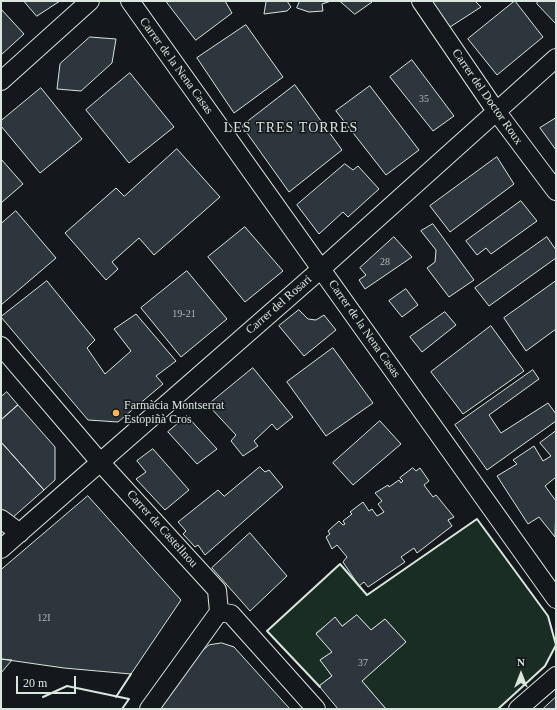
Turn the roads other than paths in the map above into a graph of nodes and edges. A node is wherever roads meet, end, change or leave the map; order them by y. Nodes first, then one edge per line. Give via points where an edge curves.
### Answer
1 (90, 1) edge
2 (130, 1) edge
3 (421, 1) edge
4 (556, 58) edge
5 (1, 81) edge
6 (496, 111) junction
7 (556, 191) edge
8 (321, 269) junction
9 (1, 346) edge
10 (100, 462) junction
11 (1, 519) edge
12 (20, 533) junction
13 (1, 549) edge
14 (556, 599) edge
15 (219, 612) junction
16 (556, 676) edge
17 (149, 709) edge
18 (316, 709) edge
19 (518, 709) edge

1 - 5 street
2 - 8 street, Carrer de la Nena Casas
3 - 6 street, Carrer del Doctor Roux
4 - 6 street, Carrer del Rosari
6 - 7 street, Carrer del Doctor Roux
6 - 8 street, Carrer del Rosari
8 - 10 street, Carrer del Rosari
8 - 14 street, Carrer de la Nena Casas
9 - 10 street, Carrer de Castellnou
10 - 12 street, Carrer del Rosari
10 - 15 street, Carrer de Castellnou via 218,590
11 - 12 street
12 - 13 street, Carrer del Rosari
15 - 17 street
15 - 18 street via 231,614
16 - 19 street

